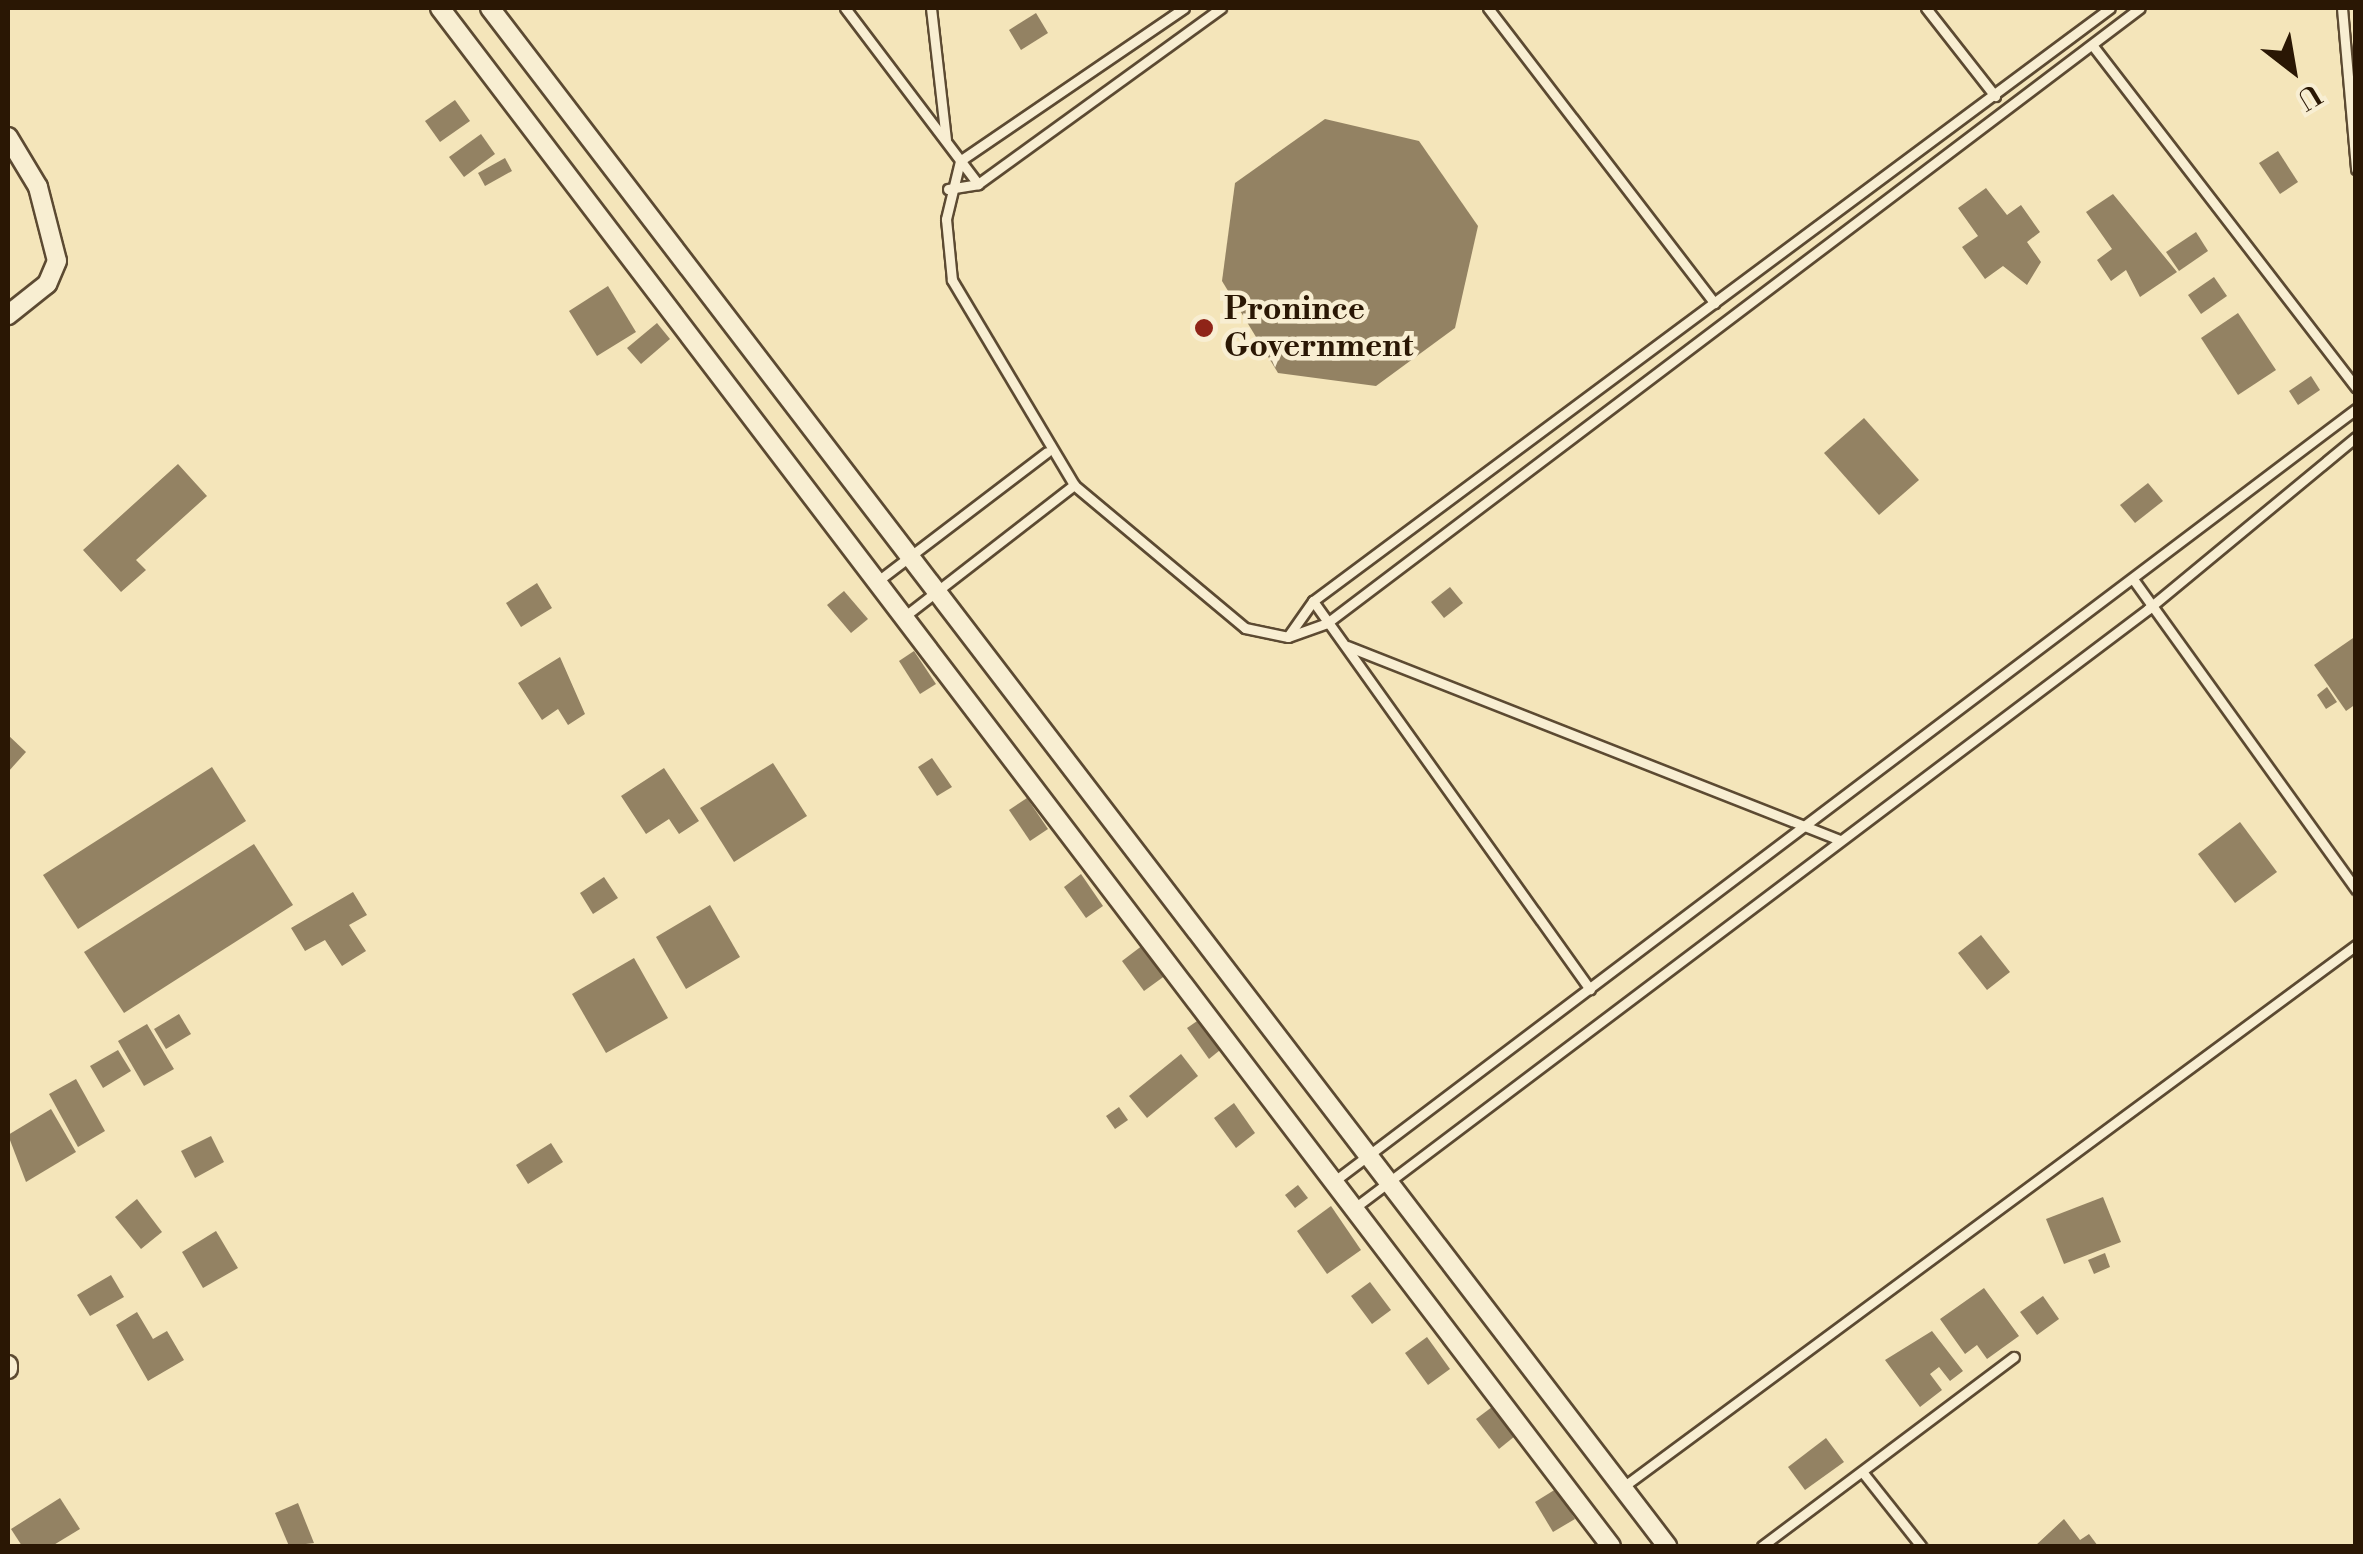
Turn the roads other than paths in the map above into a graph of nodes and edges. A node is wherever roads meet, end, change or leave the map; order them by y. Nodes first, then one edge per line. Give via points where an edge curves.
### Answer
1 (440, 8) edge
2 (490, 8) edge
3 (845, 8) edge
4 (931, 8) edge
5 (1184, 8) edge
6 (1221, 8) edge
7 (1488, 8) edge
8 (1926, 8) edge
9 (2110, 8) edge
10 (2140, 8) edge
11 (2342, 8) edge
12 (2093, 46) junction
13 (1995, 96) junction
14 (8, 137) edge
15 (946, 143) junction
16 (960, 161) junction
17 (2356, 169) edge
18 (978, 184) junction
19 (948, 189) junction
20 (1714, 303) junction
21 (8, 316) edge
22 (2356, 387) edge
23 (2356, 410) edge
24 (2356, 437) edge
25 (1047, 452) junction
26 (1074, 485) junction
27 (909, 557) junction
28 (2133, 579) junction
29 (878, 580) junction
30 (936, 592) junction
31 (1313, 602) junction
32 (2148, 608) junction
33 (906, 616) junction
34 (1328, 623) junction
35 (1288, 637) junction
36 (1348, 646) junction
37 (1810, 820) junction
38 (1840, 840) junction
39 (2356, 890) edge
40 (2356, 946) edge
41 (1590, 988) junction
42 (1370, 1155) junction
43 (1337, 1179) junction
44 (1389, 1182) junction
45 (1357, 1206) junction
46 (2014, 1357) dead end
47 (1864, 1474) junction
48 (1621, 1488) junction
49 (1611, 1546) edge
50 (1668, 1546) edge
51 (1762, 1546) edge
52 (1920, 1546) edge

1 - 29 street
2 - 27 street
3 - 15 lane
4 - 15 lane
5 - 16 lane
6 - 18 lane
7 - 20 lane
8 - 13 lane
9 - 13 lane
10 - 12 lane
11 - 17 lane
12 - 22 lane
12 - 34 lane
13 - 20 lane
14 - 21 street via 38,187 57,262 47,284
15 - 16 lane
16 - 18 lane
16 - 19 lane
18 - 19 lane
19 - 25 lane via 952,280
20 - 31 lane
23 - 28 lane
24 - 32 lane
25 - 26 lane
25 - 27 lane
26 - 30 lane
26 - 35 lane via 1245,628
27 - 29 lane
27 - 30 street
28 - 32 lane
28 - 37 lane
29 - 33 street
30 - 33 lane
30 - 42 street
31 - 34 lane
31 - 35 lane
32 - 38 lane
32 - 39 lane
33 - 43 street
34 - 35 lane
34 - 36 lane
36 - 37 lane
36 - 41 lane
37 - 38 lane
37 - 41 lane
38 - 44 lane
40 - 48 lane
41 - 42 lane
42 - 43 lane
42 - 44 street
43 - 45 street
44 - 45 lane
44 - 48 street
45 - 49 street
46 - 47 lane
47 - 51 lane
47 - 52 lane
48 - 50 street

